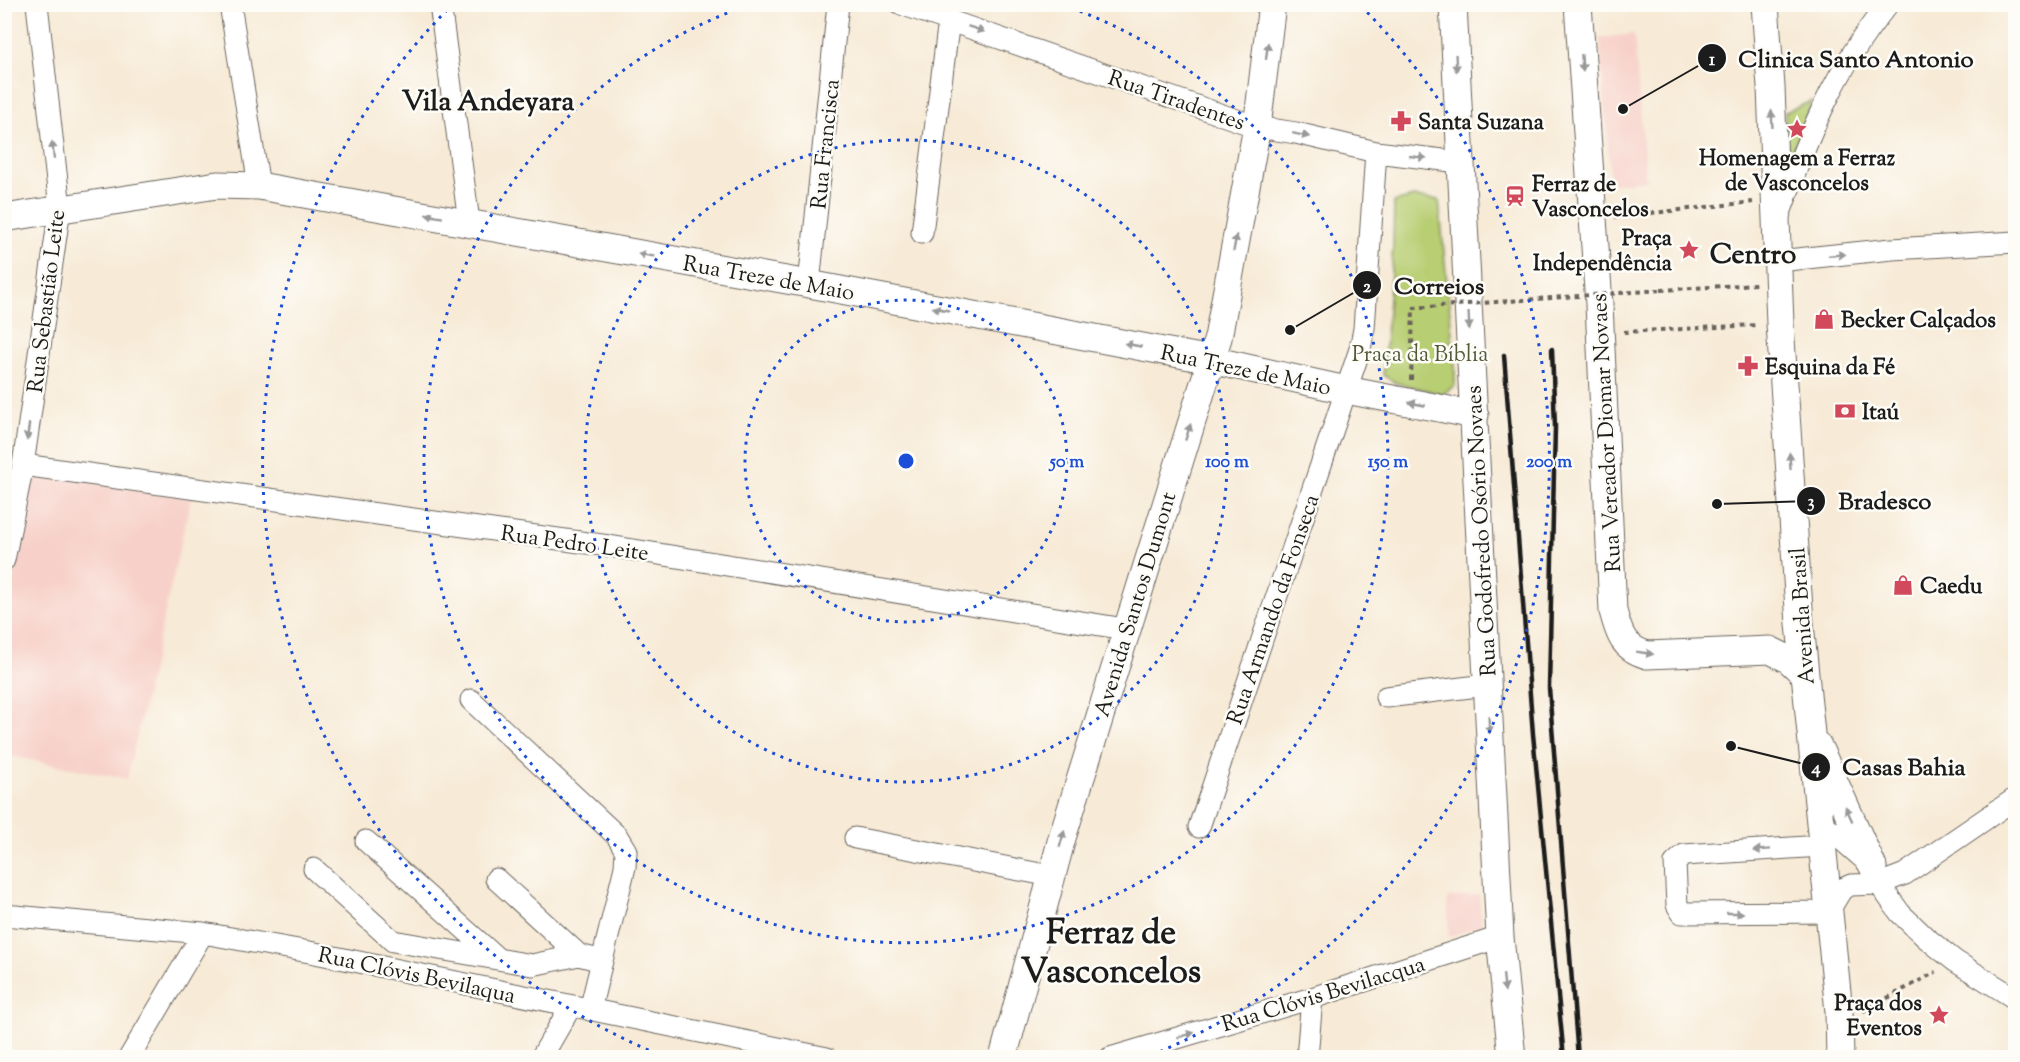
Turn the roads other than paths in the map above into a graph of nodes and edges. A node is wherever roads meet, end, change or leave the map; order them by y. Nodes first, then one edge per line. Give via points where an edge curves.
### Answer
1 (37, 4) edge
2 (230, 4) edge
3 (440, 4) edge
4 (838, 4) edge
5 (901, 4) edge
6 (1272, 4) edge
7 (1453, 4) edge
8 (1578, 4) edge
9 (1765, 4) edge
10 (1888, 4) edge
11 (949, 20) junction
12 (1257, 127) junction
13 (1376, 152) junction
14 (1460, 162) junction
15 (259, 186) junction
16 (60, 208) junction
17 (1776, 211) junction
18 (4, 218) edge
19 (469, 222) junction
20 (922, 233) dead end
21 (2016, 242) edge
22 (1779, 272) junction
23 (809, 284) junction
24 (1211, 360) junction
25 (1346, 390) junction
26 (1474, 415) junction
27 (23, 465) junction
28 (4, 560) edge
29 (1800, 624) junction
30 (1125, 629) junction
31 (1770, 650) junction
32 (1805, 675) junction
33 (1487, 686) junction
34 (1386, 697) dead end
35 (471, 700) dead end
36 (1811, 725) junction
37 (2016, 798) edge
38 (1818, 819) junction
39 (1199, 827) dead end
40 (855, 838) dead end
41 (366, 841) dead end
42 (1821, 846) junction
43 (314, 869) dead end
44 (1876, 875) junction
45 (1051, 876) junction
46 (496, 879) dead end
47 (1828, 912) junction
48 (4, 915) edge
49 (203, 933) junction
50 (1500, 937) junction
51 (579, 955) junction
52 (498, 960) junction
53 (602, 961) junction
54 (1312, 998) junction
55 (2016, 999) edge
56 (580, 1008) junction
57 (1839, 1018) junction
58 (129, 1058) edge
59 (541, 1058) edge
60 (827, 1058) edge
61 (1003, 1058) edge
62 (1110, 1058) edge
63 (1307, 1058) edge
64 (1512, 1058) edge
65 (1833, 1058) edge
66 (1840, 1058) edge

16 -> 1 street, Rua Sebastião Leite
2 - 15 street
3 - 19 street
4 - 23 street, Rua Francisca
5 - 11 street, Rua Tiradentes
12 -> 6 main road, Avenida Santos Dumont
7 -> 14 main road, Rua Godofredo Osório Novaes
8 -> 31 main road, Rua Vereador Diomar Novaes via 1614,611 1619,634 1634,651 1647,655
17 -> 9 main road, Avenida Brasil
10 - 17 street via 1824,102
11 -> 12 street, Rua Tiradentes
11 - 20 street
12 -> 13 street, Rua Tiradentes
24 -> 12 main road, Avenida Santos Dumont
13 -> 14 street, Rua Tiradentes
13 - 25 street via 1364,329
14 -> 26 main road, Rua Godofredo Osório Novaes
15 - 16 main road, Rua Treze de Maio via 217,185
19 -> 15 main road, Rua Treze de Maio
16 - 18 main road, Rua Treze de Maio
16 -> 27 street, Rua Sebastião Leite
17 - 22 main road, Avenida Brasil
23 -> 19 main road, Rua Treze de Maio
22 -> 21 street via 1892,249
29 -> 22 main road, Avenida Brasil
24 -> 23 main road, Rua Treze de Maio
24 - 25 main road, Rua Treze de Maio
30 -> 24 main road, Avenida Santos Dumont
26 -> 25 main road, Rua Treze de Maio
25 - 39 street, Rua Armando da Fonseca
26 - 33 main road, Rua Godofredo Osório Novaes
27 - 28 street, Rua Sebastião Leite
27 - 30 street, Rua Pedro Leite via 609,546
29 - 31 main road
29 - 32 main road, Avenida Brasil
45 -> 30 main road, Avenida Santos Dumont
31 - 32 main road via 1788,659
32 - 36 main road, Avenida Brasil
33 - 34 street
33 -> 50 main road, Rua Godofredo Osório Novaes
35 - 53 street via 617,836 626,851 626,867
36 - 38 main road, Avenida Brasil
44 -> 36 main road
37 - 44 street via 1905,874
38 - 42 main road, Avenida Brasil
38 - 44 street
40 - 45 street
41 - 52 street
42 - 47 main road, Avenida Brasil
42 -> 47 street via 1684,855 1675,863 1677,905 1682,913
43 - 52 street via 393,940
44 - 47 street via 1842,889
44 - 55 street via 1900,913 1955,961
45 - 61 main road, Avenida Santos Dumont
46 - 51 street
47 - 57 main road, Avenida Brasil
48 - 49 street, Rua Clóvis Bevilaqua
49 - 56 street, Rua Clóvis Bevilaqua
49 - 58 street
50 - 54 street, Rua Clóvis Bevilacqua
50 -> 64 main road, Rua Godofredo Osório Novaes
51 - 52 street via 532,965
51 - 53 street
53 - 56 street
62 -> 54 street, Rua Clóvis Bevilacqua
54 - 63 street
56 - 59 street
56 - 60 street, Rua Clóvis Bevilaqua
57 - 65 main road, Avenida Brasil
57 - 66 main road, Avenida Brasil

